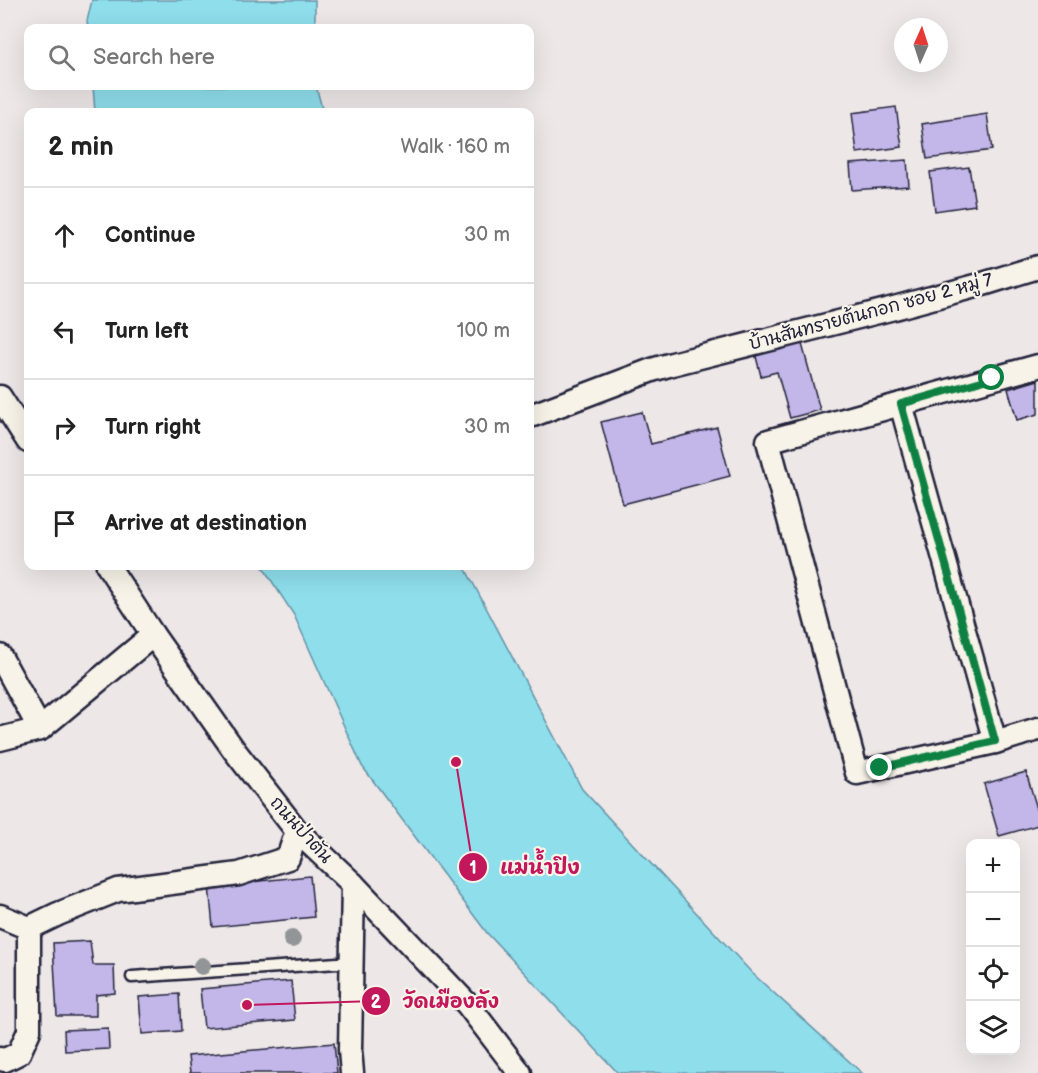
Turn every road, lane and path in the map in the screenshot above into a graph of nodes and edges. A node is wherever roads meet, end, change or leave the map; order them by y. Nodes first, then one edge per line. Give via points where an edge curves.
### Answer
1 (1038, 267) edge
2 (1038, 366) edge
3 (0, 397) edge
4 (901, 404) junction
5 (534, 415) edge
6 (24, 435) edge
7 (111, 570) edge
8 (153, 635) junction
9 (0, 656) edge
10 (40, 729) junction
11 (1038, 729) edge
12 (0, 739) edge
13 (995, 741) junction
14 (297, 831) junction
15 (353, 884) junction
16 (0, 916) edge
17 (29, 928) junction
18 (352, 962) junction
19 (132, 977) dead end
20 (2, 1060) edge
21 (352, 1073) edge
22 (520, 1073) edge

1 - 5 street, บ้านสันทรายต้นกอก ซอย 2 หมู่ 7 via 652,370
2 - 4 street
3 - 6 street
4 - 13 street
4 - 13 street via 768,441 857,773
7 - 8 street, ถนนป่าตัน
8 - 10 street
8 - 14 street, ถนนป่าตัน
9 - 10 street
10 - 12 street
11 - 13 street
14 - 15 street, ถนนป่าตัน
14 - 17 street via 288,858 239,874 118,891
15 - 18 street
15 - 22 street, ถนนป่าตัน via 468,1005
16 - 17 street
17 - 20 street via 29,1031 19,1053
18 - 19 lane
18 - 21 street

